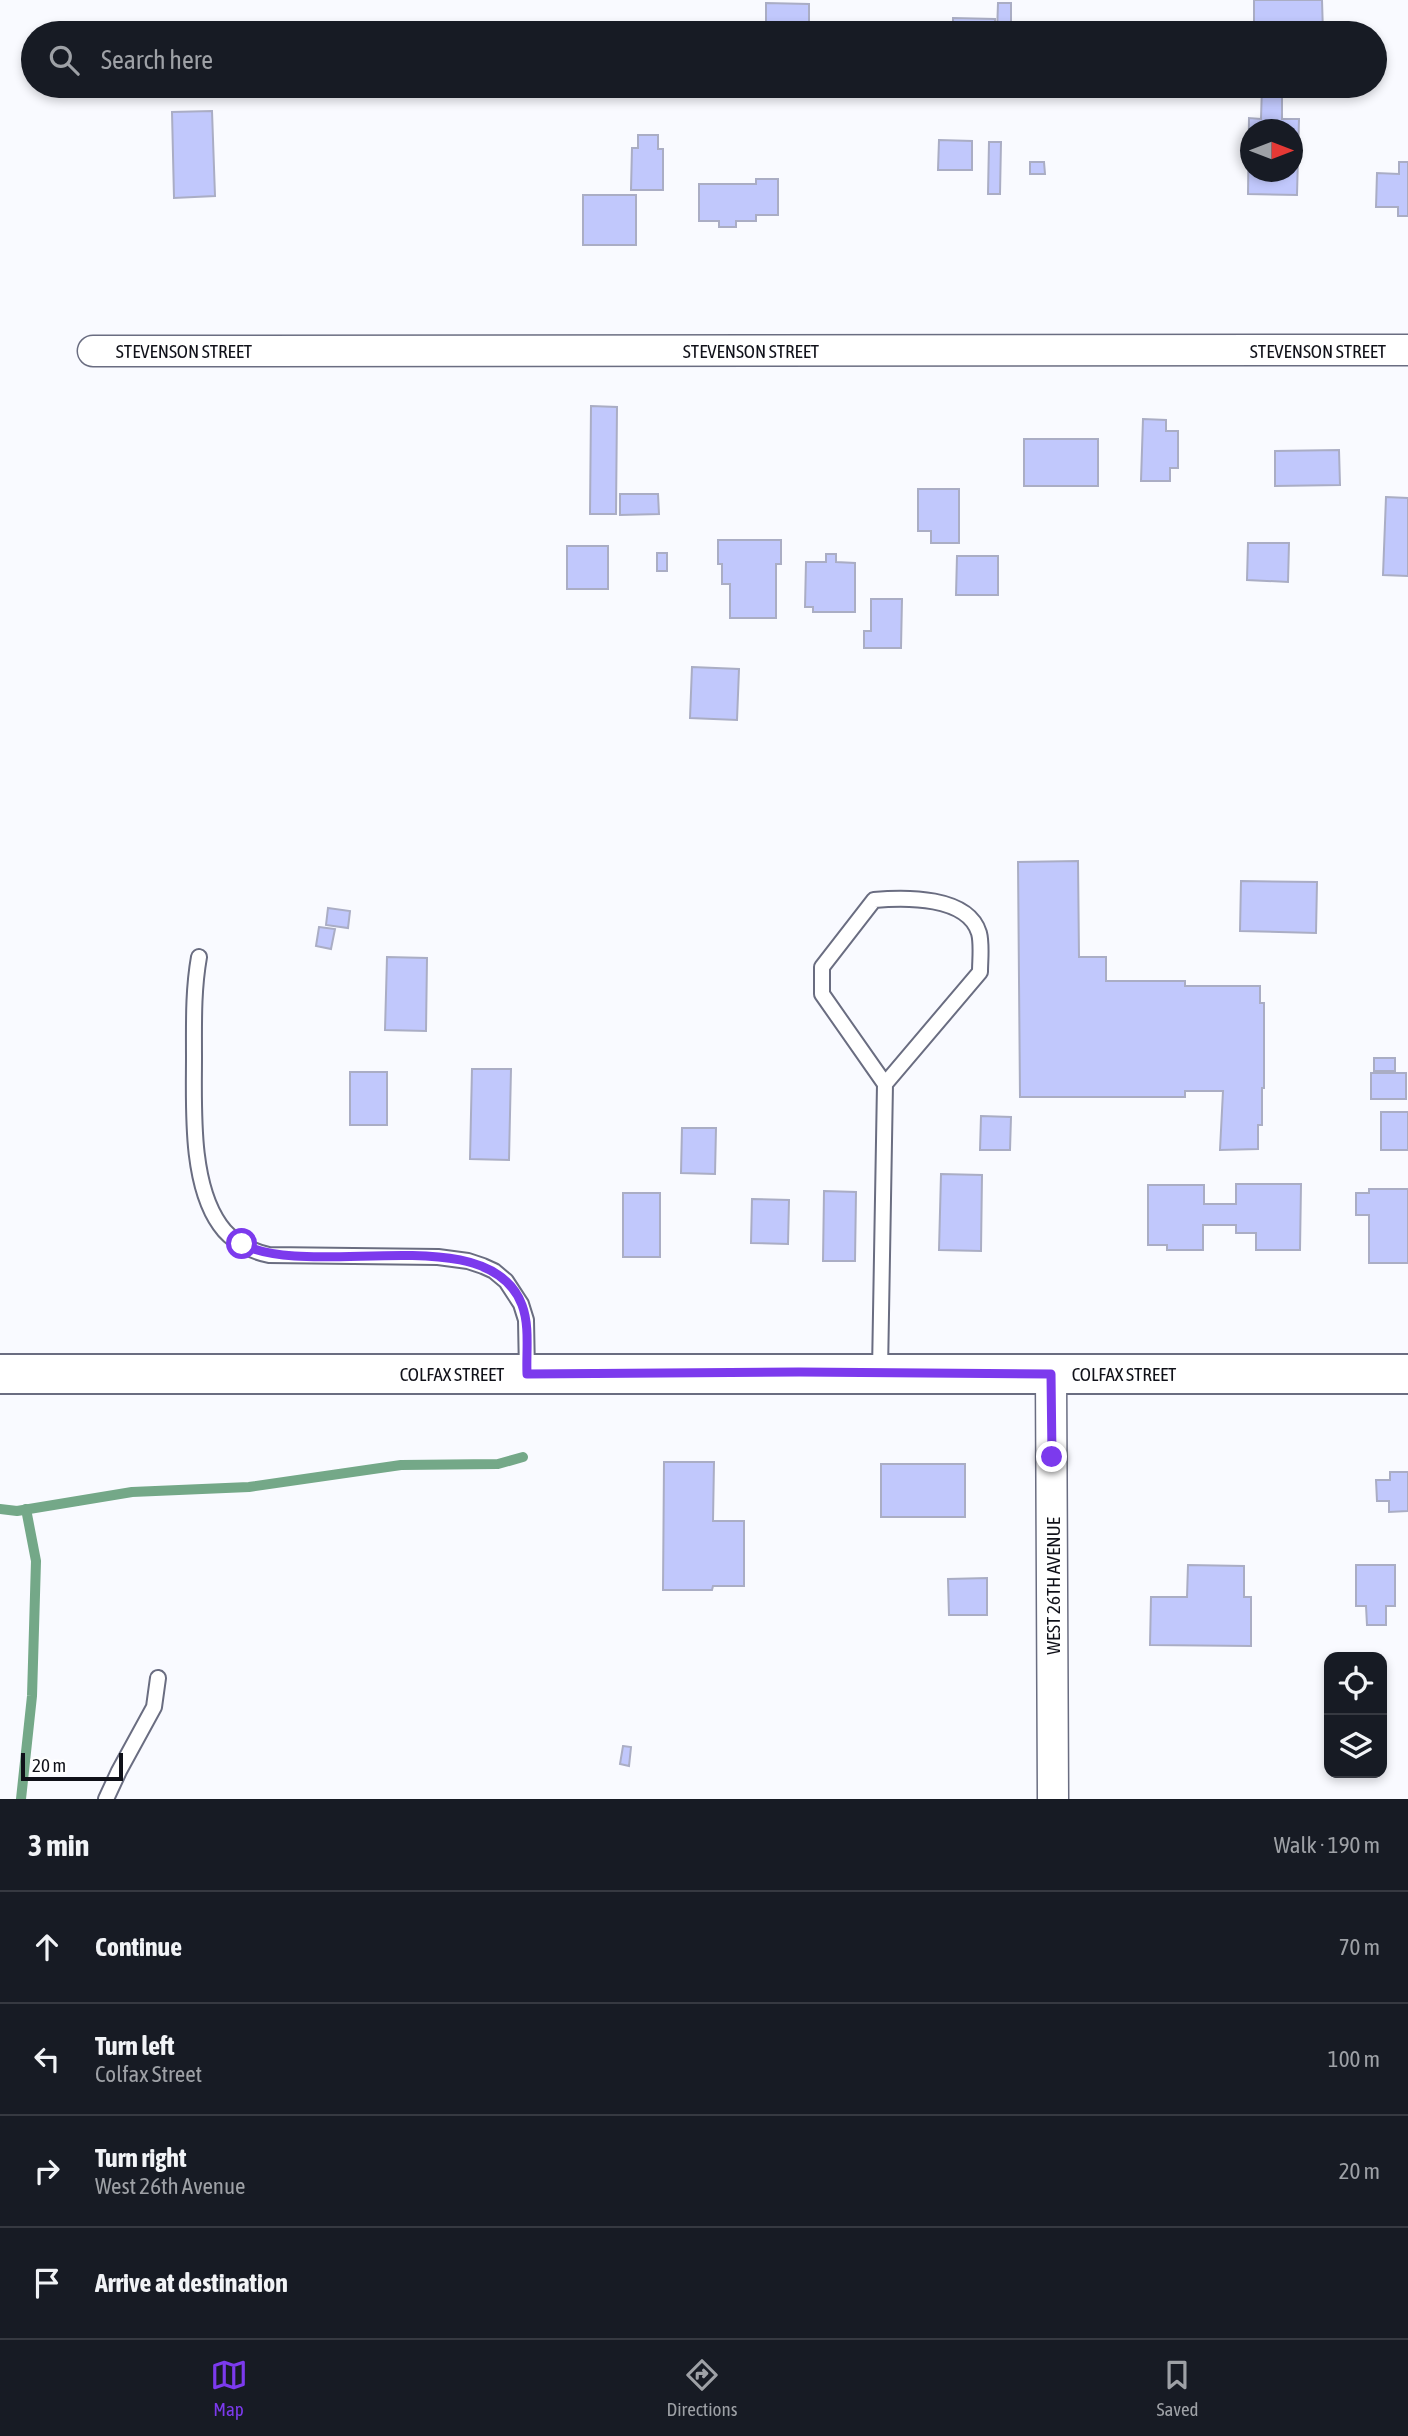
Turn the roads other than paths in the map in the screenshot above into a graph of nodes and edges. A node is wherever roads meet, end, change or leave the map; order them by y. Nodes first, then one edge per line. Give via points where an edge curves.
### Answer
1 (93, 351) dead end
2 (1408, 351) edge
3 (200, 957) dead end
4 (884, 1084) junction
5 (880, 1373) junction
6 (6, 1374) edge
7 (527, 1374) junction
8 (1051, 1374) junction
9 (1408, 1374) edge
10 (158, 1678) dead end
11 (106, 1799) edge
12 (1053, 1799) edge

1 - 2 street, STEVENSON STREET
3 - 7 lane via 194,998 195,1144 208,1200 220,1226 242,1244 269,1255 446,1258 494,1271 521,1304 526,1320
4 - 4 lane via 979,972 979,934 972,919 955,908 901,897 874,900 822,967 822,994
4 - 5 lane
5 - 7 street, COLFAX STREET
5 - 8 street, COLFAX STREET
6 - 7 street, COLFAX STREET
8 - 9 street, COLFAX STREET
8 - 12 street, WEST 26TH AVENUE
10 - 11 lane via 154,1707

